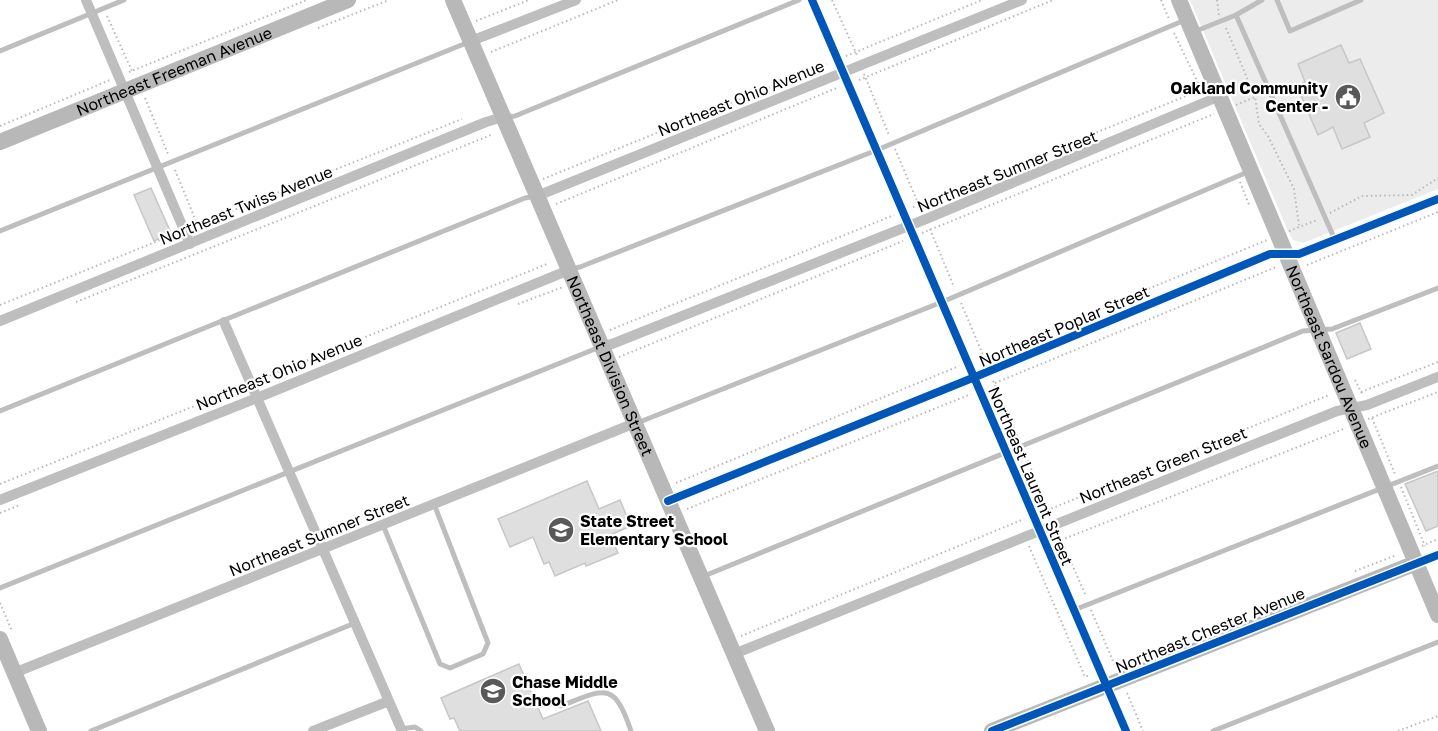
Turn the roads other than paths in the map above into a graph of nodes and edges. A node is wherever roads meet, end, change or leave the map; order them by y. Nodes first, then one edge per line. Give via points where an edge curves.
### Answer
1 (86, 0) edge
2 (124, 0) edge
3 (348, 0) edge
4 (453, 0) edge
5 (576, 0) edge
6 (799, 0) edge
7 (812, 0) edge
8 (1022, 0) edge
9 (1179, 0) edge
10 (1262, 0) edge
11 (1277, 0) edge
12 (1361, 0) edge
13 (91, 13) junction
14 (1236, 15) junction
15 (1184, 26) junction
16 (471, 41) junction
17 (0, 51) edge
18 (846, 78) junction
19 (128, 80) junction
20 (1212, 99) junction
21 (503, 117) junction
22 (0, 142) edge
23 (877, 150) junction
24 (157, 167) junction
25 (1244, 173) junction
26 (539, 188) junction
27 (1438, 199) edge
28 (909, 225) junction
29 (0, 231) edge
30 (1335, 240) junction
31 (190, 244) junction
32 (1277, 259) junction
33 (569, 270) junction
34 (1438, 288) edge
35 (942, 302) junction
36 (0, 321) edge
37 (224, 322) junction
38 (1317, 330) junction
39 (605, 339) junction
40 (975, 377) junction
41 (1438, 377) edge
42 (257, 398) junction
43 (0, 411) edge
44 (1348, 418) junction
45 (635, 423) junction
46 (1007, 454) junction
47 (1438, 466) edge
48 (290, 472) junction
49 (1384, 488) junction
50 (0, 500) edge
51 (668, 501) junction
52 (434, 504) junction
53 (385, 530) junction
54 (1040, 530) junction
55 (323, 550) junction
56 (1438, 555) edge
57 (1413, 557) junction
58 (701, 578) junction
59 (0, 588) edge
60 (1074, 610) junction
61 (1438, 615) edge
62 (355, 623) junction
63 (0, 639) edge
64 (1438, 642) edge
65 (734, 654) junction
66 (14, 672) junction
67 (1104, 679) junction
68 (389, 701) junction
69 (561, 706) dead end
70 (401, 730) edge
71 (39, 731) edge
72 (91, 731) edge
73 (314, 731) edge
74 (421, 731) edge
75 (631, 731) edge
76 (767, 731) edge
77 (992, 731) edge
78 (1126, 731) edge
79 (1213, 731) edge

1 - 13 street
2 - 13 lane
3 - 19 street, Northeast Freeman Avenue
4 - 16 street, Northeast Division Street
5 - 16 street
6 - 21 lane via 515,116
7 - 18 street, Northeast Laurent Street
8 - 18 street, Northeast Ohio Avenue
9 - 15 street, Northeast Sardou Avenue
10 - 14 lane
11 - 12 lane via 1290,32
13 - 17 lane
13 - 19 street
14 - 15 lane
14 - 30 lane
15 - 20 street, Northeast Sardou Avenue
15 - 23 lane
16 - 21 street, Northeast Division Street
16 - 24 lane
18 - 23 street, Northeast Laurent Street
18 - 26 street, Northeast Ohio Avenue
19 - 22 street, Northeast Freeman Avenue
19 - 24 street
20 - 25 street, Northeast Sardou Avenue
20 - 28 street, Northeast Sumner Street
21 - 26 street, Northeast Division Street
21 - 31 street, Northeast Twiss Avenue
23 - 28 street, Northeast Laurent Street
23 - 33 lane
24 - 29 lane
24 - 31 street
25 - 32 street, Northeast Sardou Avenue
25 - 35 lane
26 - 33 street, Northeast Division Street
26 - 37 lane via 525,198
27 - 30 street, Northeast Poplar Street
28 - 35 street, Northeast Laurent Street
28 - 39 street, Northeast Sumner Street via 612,344
30 - 32 street, Northeast Poplar Street
31 - 36 street, Northeast Twiss Avenue
32 - 38 street, Northeast Sardou Avenue
32 - 40 street, Northeast Poplar Street
33 - 39 street, Northeast Division Street
33 - 42 street, Northeast Ohio Avenue
34 - 38 lane via 1332,329
35 - 40 street, Northeast Laurent Street
35 - 45 lane
37 - 42 street
37 - 43 lane
38 - 44 street, Northeast Sardou Avenue
38 - 46 lane via 1303,331
39 - 45 street, Northeast Division Street
39 - 48 lane
40 - 46 street, Northeast Laurent Street
40 - 51 street, Northeast Poplar Street
41 - 44 street, Northeast Green Street via 1367,405
42 - 48 street
42 - 50 street, Northeast Ohio Avenue
44 - 49 street, Northeast Sardou Avenue
44 - 54 street, Northeast Green Street
45 - 51 street, Northeast Division Street
45 - 52 street, Northeast Sumner Street
46 - 54 street, Northeast Laurent Street
46 - 58 lane
47 - 49 lane
48 - 55 street
48 - 59 lane
49 - 57 street, Northeast Sardou Avenue
49 - 60 lane
51 - 58 street, Northeast Division Street
52 - 53 street, Northeast Sumner Street
52 - 53 lane via 488,643 483,654 450,668 440,664
53 - 55 street, Northeast Sumner Street
54 - 60 street, Northeast Laurent Street
54 - 65 street, Northeast Green Street
55 - 62 street
55 - 66 street, Northeast Sumner Street
56 - 57 street, Northeast Chester Avenue
57 - 61 street, Northeast Sardou Avenue
57 - 67 street, Northeast Chester Avenue
58 - 65 street, Northeast Division Street
60 - 67 street, Northeast Laurent Street
62 - 68 street
62 - 72 lane
63 - 66 street
64 - 79 lane
65 - 76 street, Northeast Division Street
66 - 71 street
67 - 77 street, Northeast Chester Avenue
67 - 78 street, Northeast Laurent Street
68 - 70 street
68 - 73 street
69 - 75 lane via 594,693 609,692 618,700
70 - 74 lane via 416,727

